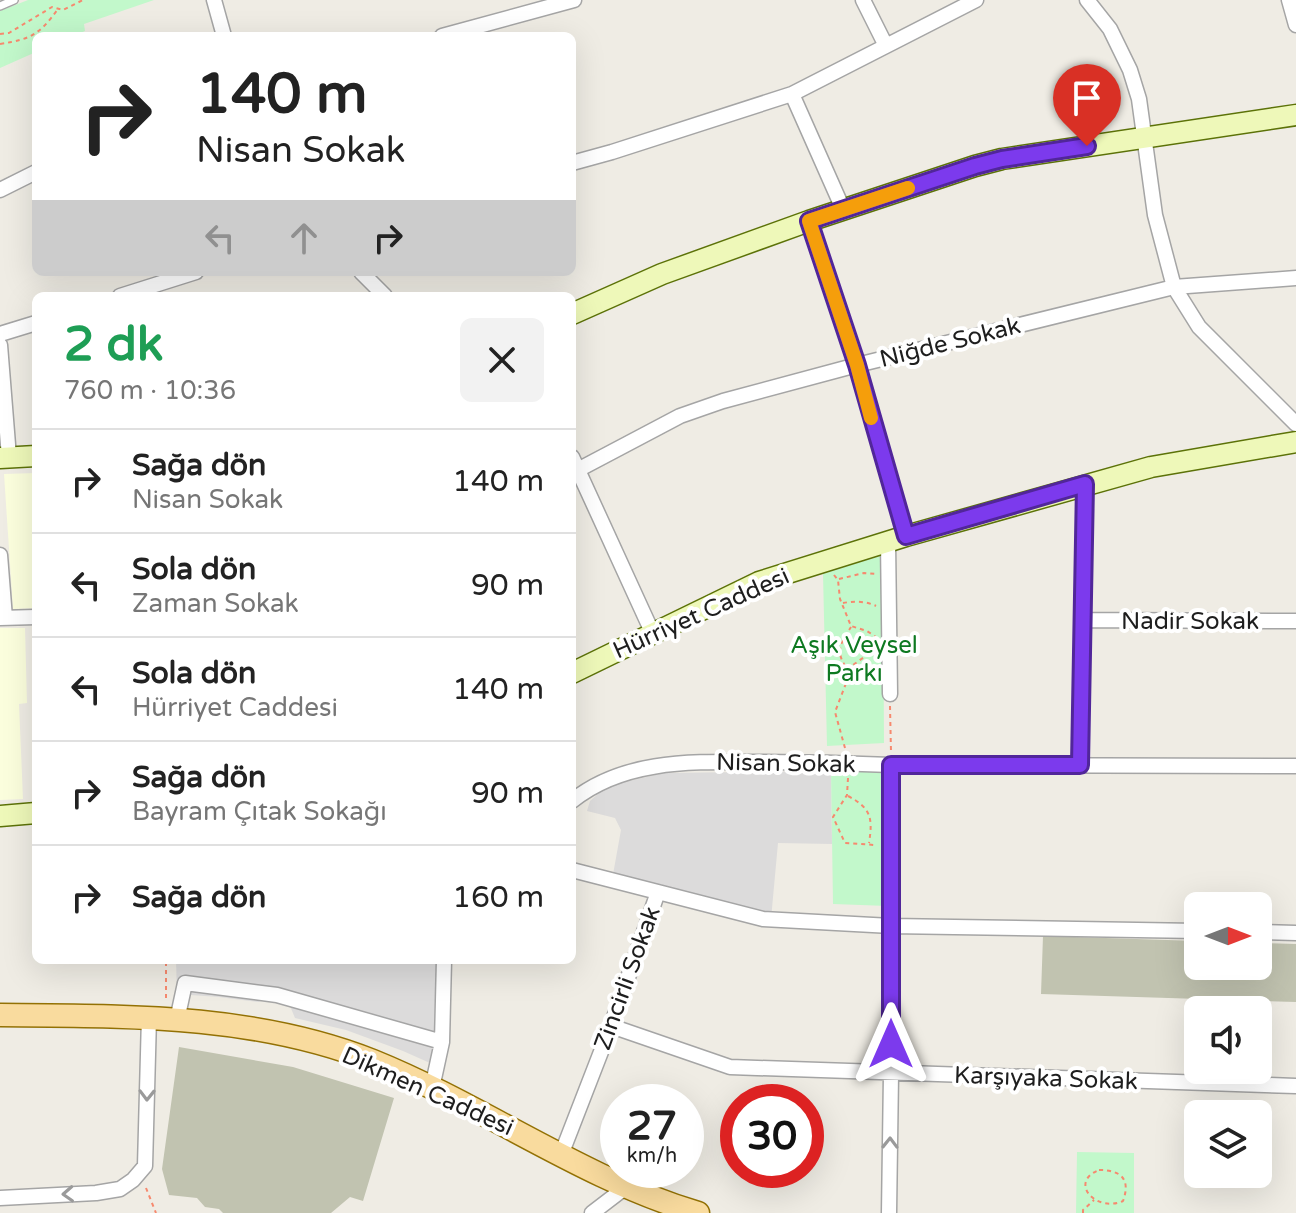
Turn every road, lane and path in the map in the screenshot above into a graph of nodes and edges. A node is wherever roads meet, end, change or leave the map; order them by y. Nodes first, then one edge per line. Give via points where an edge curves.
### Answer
1 (14, 0) edge
2 (58, 0) edge
3 (83, 0) edge
4 (214, 0) edge
5 (574, 0) edge
6 (863, 0) edge
7 (976, 0) edge
8 (1087, 0) edge
9 (1289, 0) edge
10 (0, 6) edge
11 (52, 7) junction
12 (58, 9) junction
13 (1296, 25) edge
14 (38, 32) edge
15 (223, 32) edge
16 (457, 32) edge
17 (0, 34) edge
18 (32, 35) edge
19 (0, 44) edge
20 (886, 46) junction
21 (792, 94) junction
22 (1296, 115) edge
23 (1144, 137) junction
24 (576, 162) edge
25 (32, 174) edge
26 (0, 190) edge
27 (843, 209) junction
28 (809, 221) junction
29 (183, 276) edge
30 (365, 276) edge
31 (1296, 278) edge
32 (1174, 287) junction
33 (133, 292) edge
34 (381, 292) edge
35 (576, 312) edge
36 (32, 324) edge
37 (0, 334) edge
38 (0, 345) edge
39 (857, 365) junction
40 (1296, 424) edge
41 (1296, 442) edge
42 (32, 456) edge
43 (5, 458) edge
44 (576, 465) edge
45 (576, 470) edge
46 (1085, 484) junction
47 (897, 539) junction
48 (0, 555) edge
49 (829, 559) junction
50 (879, 575) dead end
51 (838, 580) junction
52 (842, 603) junction
53 (878, 607) dead end
54 (32, 617) edge
55 (2, 618) edge
56 (1083, 620) junction
57 (1296, 621) edge
58 (851, 626) junction
59 (653, 634) junction
60 (878, 638) dead end
61 (874, 650) dead end
62 (576, 671) edge
63 (850, 673) junction
64 (890, 694) joint
65 (849, 763) junction
66 (891, 765) junction
67 (1080, 765) junction
68 (1296, 766) edge
69 (847, 795) junction
70 (576, 798) edge
71 (32, 813) edge
72 (0, 816) edge
73 (869, 845) junction
74 (891, 847) junction
75 (576, 871) edge
76 (658, 892) junction
77 (891, 926) junction
78 (1184, 931) edge
79 (1272, 932) edge
80 (1296, 933) edge
81 (166, 964) edge
82 (444, 964) edge
83 (0, 1015) edge
84 (164, 1019) junction
85 (611, 1026) junction
86 (442, 1042) junction
87 (891, 1074) junction
88 (1296, 1086) edge
89 (432, 1088) junction
90 (561, 1155) junction
91 (600, 1174) edge
92 (136, 1177) junction
93 (625, 1188) edge
94 (629, 1188) edge
95 (0, 1198) edge
96 (1094, 1200) junction
97 (156, 1213) edge
98 (592, 1213) edge
99 (698, 1213) edge
100 (889, 1213) edge
101 (1083, 1213) edge

1 - 10 lane
2 - 11 path
3 - 12 path
4 - 15 street
5 - 16 street
6 - 20 street
7 - 20 street
8 - 23 street via 1110,29 1130,70
9 - 13 street
11 - 12 path
11 - 17 path
12 - 14 path
18 - 19 path
20 - 21 street
21 - 24 street
21 - 27 street
22 - 23 main road
23 - 27 main road via 1002,159
23 - 32 street via 1155,215
25 - 26 street
27 - 28 main road
28 - 35 main road via 662,274
28 - 39 street
29 - 33 street
30 - 34 street
31 - 32 street, Niğde Sokak
32 - 39 street, Niğde Sokak
32 - 40 street via 1199,327
36 - 37 street
38 - 43 street
39 - 44 street, Niğde Sokak via 680,416
39 - 47 street
41 - 46 main road, Hürriyet Caddesi
42 - 43 main road
45 - 59 street
46 - 47 main road, Hürriyet Caddesi
46 - 56 street
47 - 49 main road, Hürriyet Caddesi
47 - 64 street
48 - 55 street
49 - 51 path
49 - 59 main road, Hürriyet Caddesi via 759,582
50 - 51 path
51 - 52 path
52 - 53 path
52 - 58 path
54 - 55 street
56 - 57 street, Nadir Sokak
56 - 67 street
58 - 60 path
58 - 63 path via 840,644 839,659
59 - 62 main road, Hürriyet Caddesi
61 - 63 path
63 - 65 path via 835,712
64 - 66 path
65 - 66 street, Nisan Sokak
65 - 69 path
65 - 70 street, Nisan Sokak via 665,764 624,773
66 - 67 street, Nisan Sokak
66 - 74 street
67 - 68 street, Nisan Sokak
69 - 73 path via 863,804 872,824
69 - 73 path via 833,817 845,843
71 - 72 main road
73 - 74 path
74 - 77 street
75 - 76 street
76 - 77 street via 763,919
76 - 85 street, Zincirli Sokak
77 - 78 street
77 - 87 street
79 - 80 street
81 - 84 path
82 - 86 street
83 - 84 main road, Dikmen Caddesi
84 - 86 street via 185,983 277,995
84 - 89 main road, Dikmen Caddesi via 304,1040 372,1061
84 -> 92 street via 145,1166
85 - 87 street, Karşıyaka Sokak via 730,1067
85 - 90 street, Zincirli Sokak
86 - 89 street
87 - 88 street, Karşıyaka Sokak
100 -> 87 street
89 - 90 main road, Dikmen Caddesi
90 - 91 main road, Dikmen Caddesi
92 -> 95 street via 120,1189 96,1193
92 - 97 path
93 - 98 street
94 - 99 main road, Dikmen Caddesi
96 - 96 path via 1123,1201 1125,1180 1109,1170 1090,1174 1086,1189
96 - 101 path

